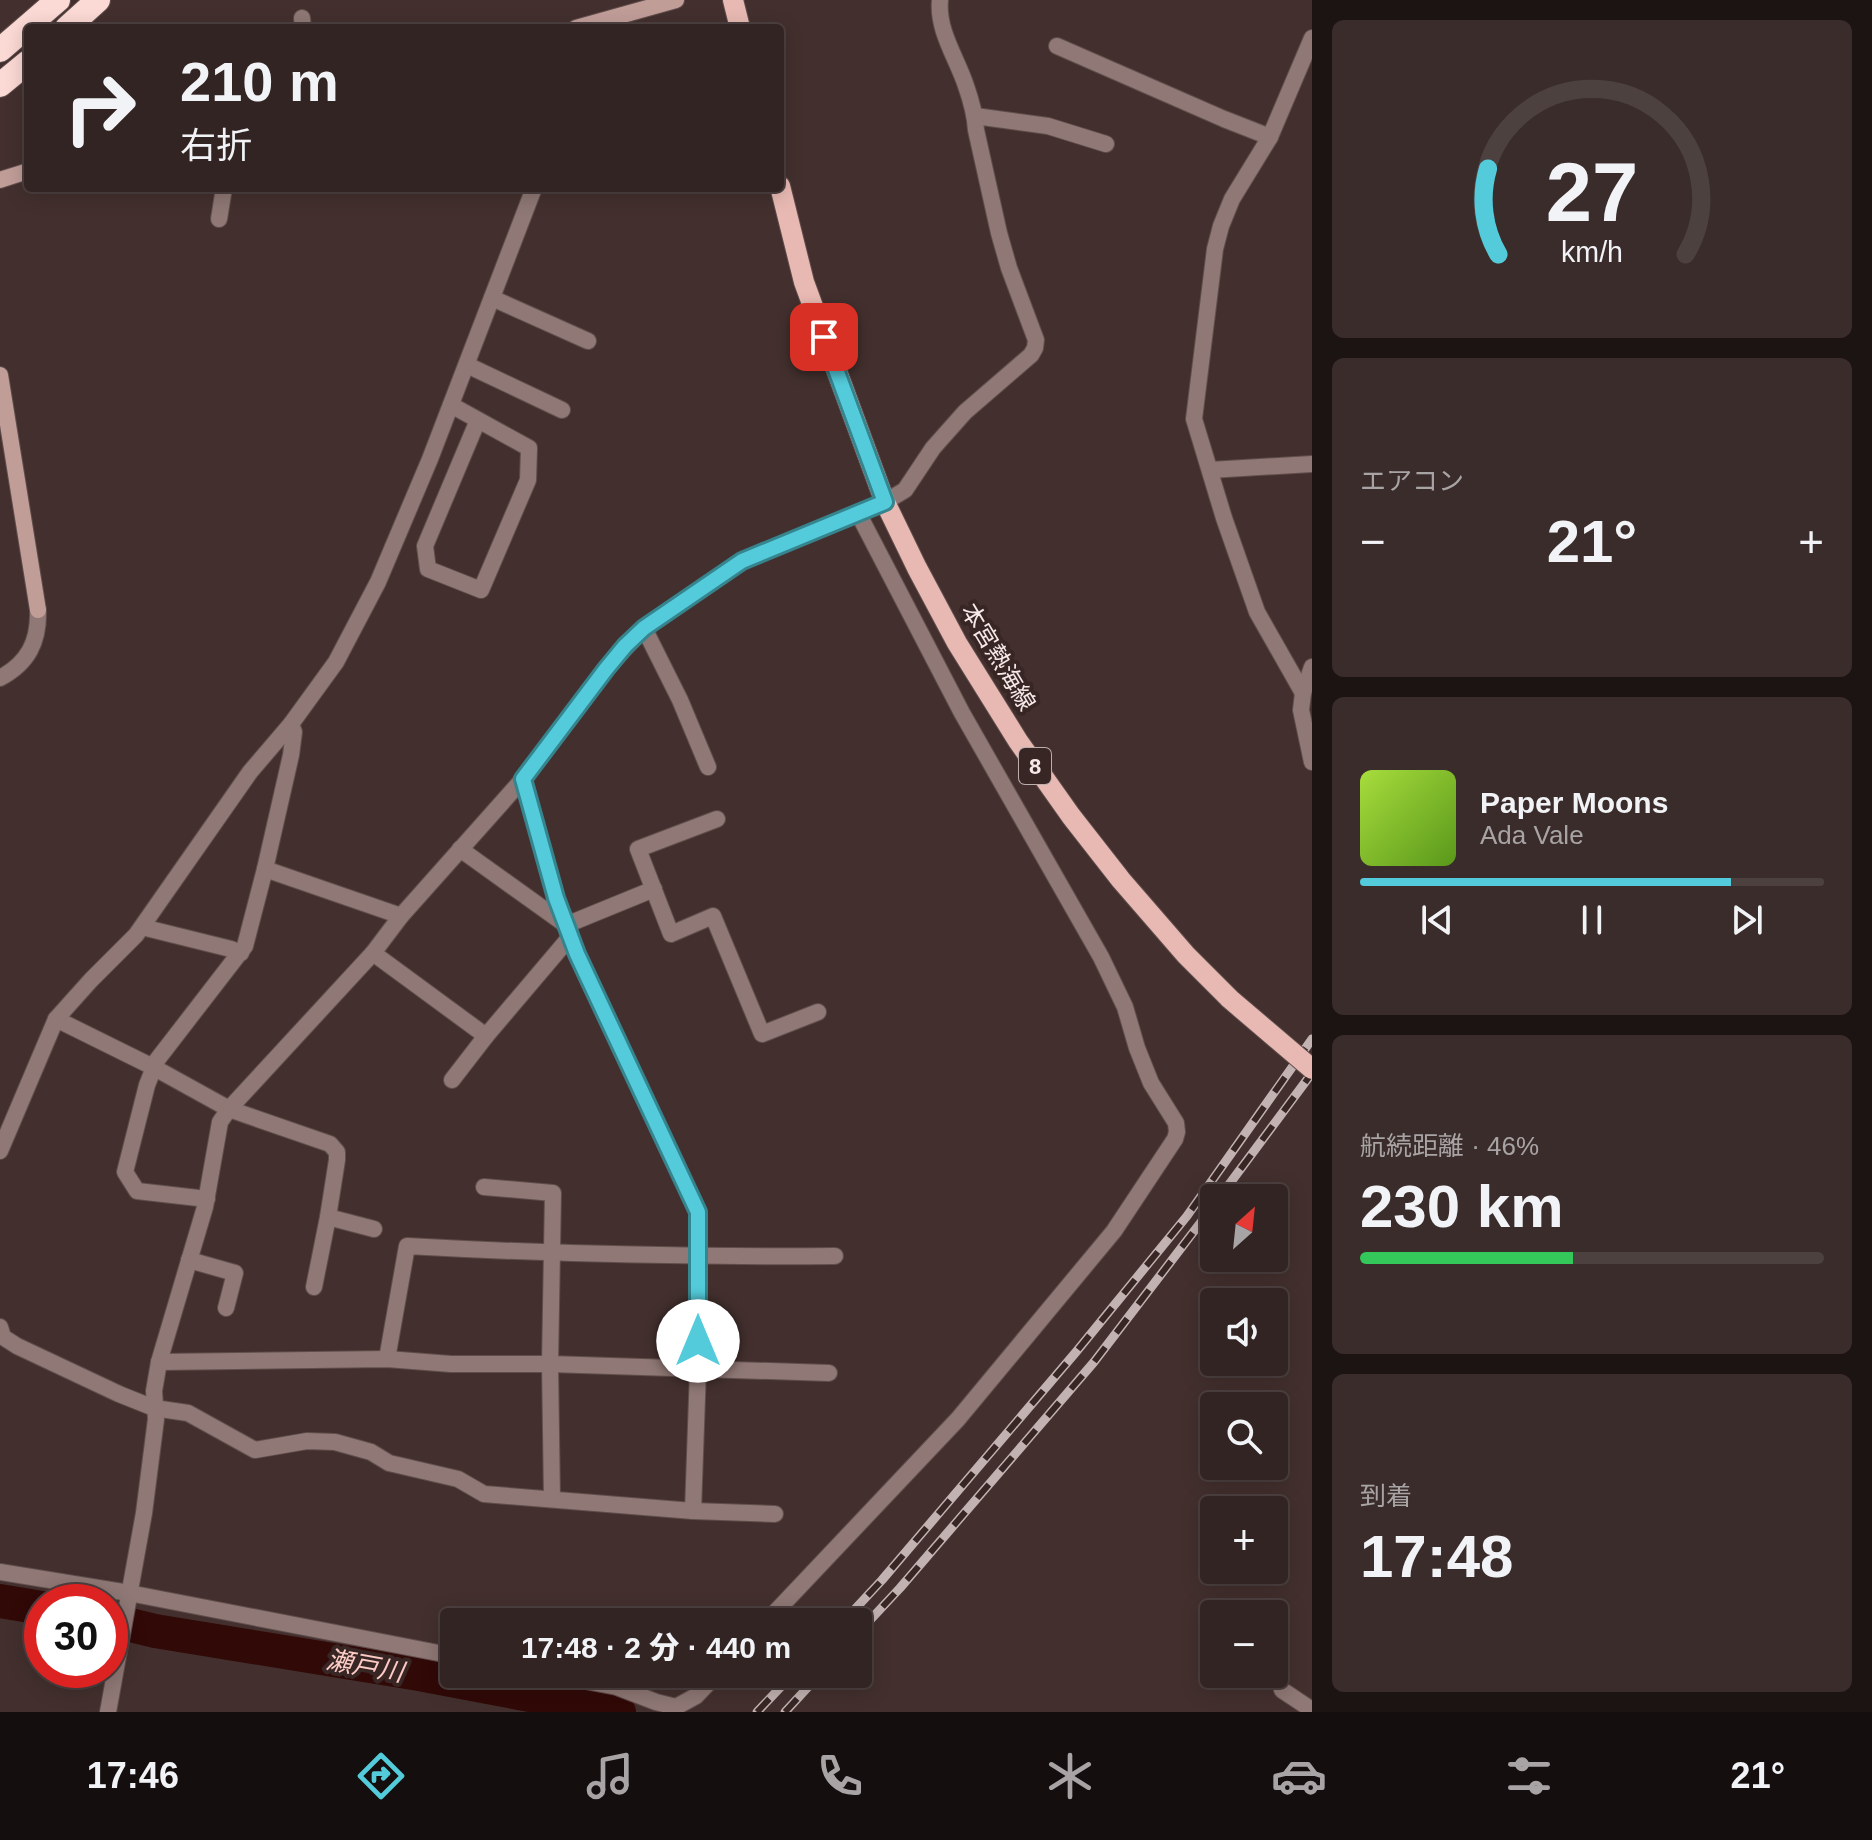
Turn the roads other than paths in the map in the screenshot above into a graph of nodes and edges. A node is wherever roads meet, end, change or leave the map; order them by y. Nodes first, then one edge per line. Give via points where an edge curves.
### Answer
1 (58, 0) edge
2 (98, 0) edge
3 (676, 0) edge
4 (733, 0) edge
5 (940, 0) edge
6 (30, 24) edge
7 (71, 24) edge
8 (590, 24) edge
9 (739, 24) edge
10 (24, 29) edge
11 (1312, 38) edge
12 (1057, 46) dead end
13 (0, 50) edge
14 (24, 65) edge
15 (0, 85) edge
16 (975, 116) junction
17 (1270, 137) junction
18 (1106, 144) dead end
19 (24, 172) edge
20 (0, 180) edge
21 (223, 192) edge
22 (532, 192) edge
23 (782, 192) edge
24 (219, 219) dead end
25 (492, 298) junction
26 (588, 341) dead end
27 (467, 365) junction
28 (0, 375) edge
29 (451, 405) junction
30 (562, 410) dead end
31 (478, 420) junction
32 (1312, 464) edge
33 (1210, 470) junction
34 (885, 502) junction
35 (858, 513) junction
36 (644, 628) junction
37 (1312, 667) edge
38 (0, 678) edge
39 (1303, 693) junction
40 (291, 724) junction
41 (1312, 762) edge
42 (708, 767) dead end
43 (523, 779) junction
44 (717, 819) dead end
45 (460, 849) junction
46 (265, 869) junction
47 (654, 889) junction
48 (401, 916) junction
49 (142, 927) junction
50 (568, 931) junction
51 (241, 953) junction
52 (373, 953) junction
53 (818, 1012) dead end
54 (56, 1019) junction
55 (486, 1036) junction
56 (153, 1067) junction
57 (1312, 1069) edge
58 (452, 1080) dead end
59 (229, 1109) junction
60 (0, 1151) edge
61 (484, 1187) dead end
62 (207, 1199) junction
63 (328, 1217) junction
64 (374, 1229) dead end
65 (551, 1254) junction
66 (835, 1256) dead end
67 (699, 1257) junction
68 (189, 1260) junction
69 (314, 1287) dead end
70 (226, 1308) dead end
71 (0, 1327) edge
72 (387, 1359) junction
73 (159, 1362) junction
74 (550, 1364) junction
75 (698, 1369) junction
76 (829, 1373) dead end
77 (154, 1408) junction
78 (552, 1499) junction
79 (693, 1511) junction
80 (775, 1514) dead end
81 (0, 1572) edge
82 (59, 1584) edge
83 (128, 1598) joint
84 (779, 1608) edge
85 (440, 1654) edge
86 (112, 1688) edge
87 (619, 1688) edge
88 (704, 1688) edge
89 (1282, 1690) dead end
90 (667, 1709) edge
91 (1312, 1710) edge
92 (108, 1712) edge

1 - 6 highway
2 - 7 highway
3 - 8 street
4 - 9 main road
5 - 16 street via 940,16
10 - 13 highway
11 - 17 street
12 - 17 street
14 - 15 highway
16 - 18 street via 1048,126
16 - 34 street via 999,233 1035,348 957,419 905,490
17 - 33 street via 1232,199 1215,249 1194,419
19 - 20 street
21 - 24 street
22 - 25 street
23 - 34 main road, 本宮熱海線 / 8 via 804,282
25 - 26 street
25 - 27 street
27 - 29 street
27 - 30 street
28 - 38 street via 38,610 31,648
29 - 31 street
29 - 40 street via 378,582 336,662
31 - 31 street via 529,448 528,480 481,590 428,569 425,546
32 - 33 street
33 - 39 street via 1257,612
34 - 35 street
34 - 57 main road, 本宮熱海線 / 8, bridge via 957,643 1071,816 1186,955
35 - 36 street via 742,561
35 - 84 street via 962,713 1101,957 1151,1083 1177,1132 1114,1231 958,1419
36 - 42 street
36 - 43 street via 606,669
37 - 39 street
39 - 41 street via 1301,710
40 - 46 street via 291,755
40 - 49 street via 250,772
43 - 45 street
43 - 50 street
44 - 47 street via 638,849
45 - 48 street
45 - 50 street
46 - 48 street
46 - 51 street
47 - 50 street
47 - 53 street via 671,934 713,916 762,1034
48 - 52 street
49 - 51 street
49 - 54 street
50 - 55 street
50 - 67 street via 698,1212
51 - 56 street
52 - 55 street
52 - 59 street
54 - 56 street
54 - 60 street
55 - 58 street
56 - 59 street
56 - 62 street via 125,1172 137,1191
59 - 62 street via 215,1140
59 - 63 street via 330,1144 337,1160
61 - 65 street via 553,1193
62 - 68 street
63 - 64 street
63 - 69 street
65 - 67 street
65 - 72 street via 407,1246
65 - 74 street
66 - 67 street
67 - 75 street
68 - 70 street via 235,1273
68 - 73 street
71 - 77 street via 3,1337 17,1346
72 - 73 street
72 - 74 street
73 - 77 street
74 - 75 street
74 - 78 street
75 - 76 street
75 - 79 street
77 - 78 street via 188,1413 255,1450 335,1442 389,1463 458,1479 484,1494
77 - 83 street via 146,1497
78 - 79 street
79 - 80 street
81 - 82 street
83 - 85 street
86 - 92 street
87 - 90 street
88 - 90 street
89 - 91 street

